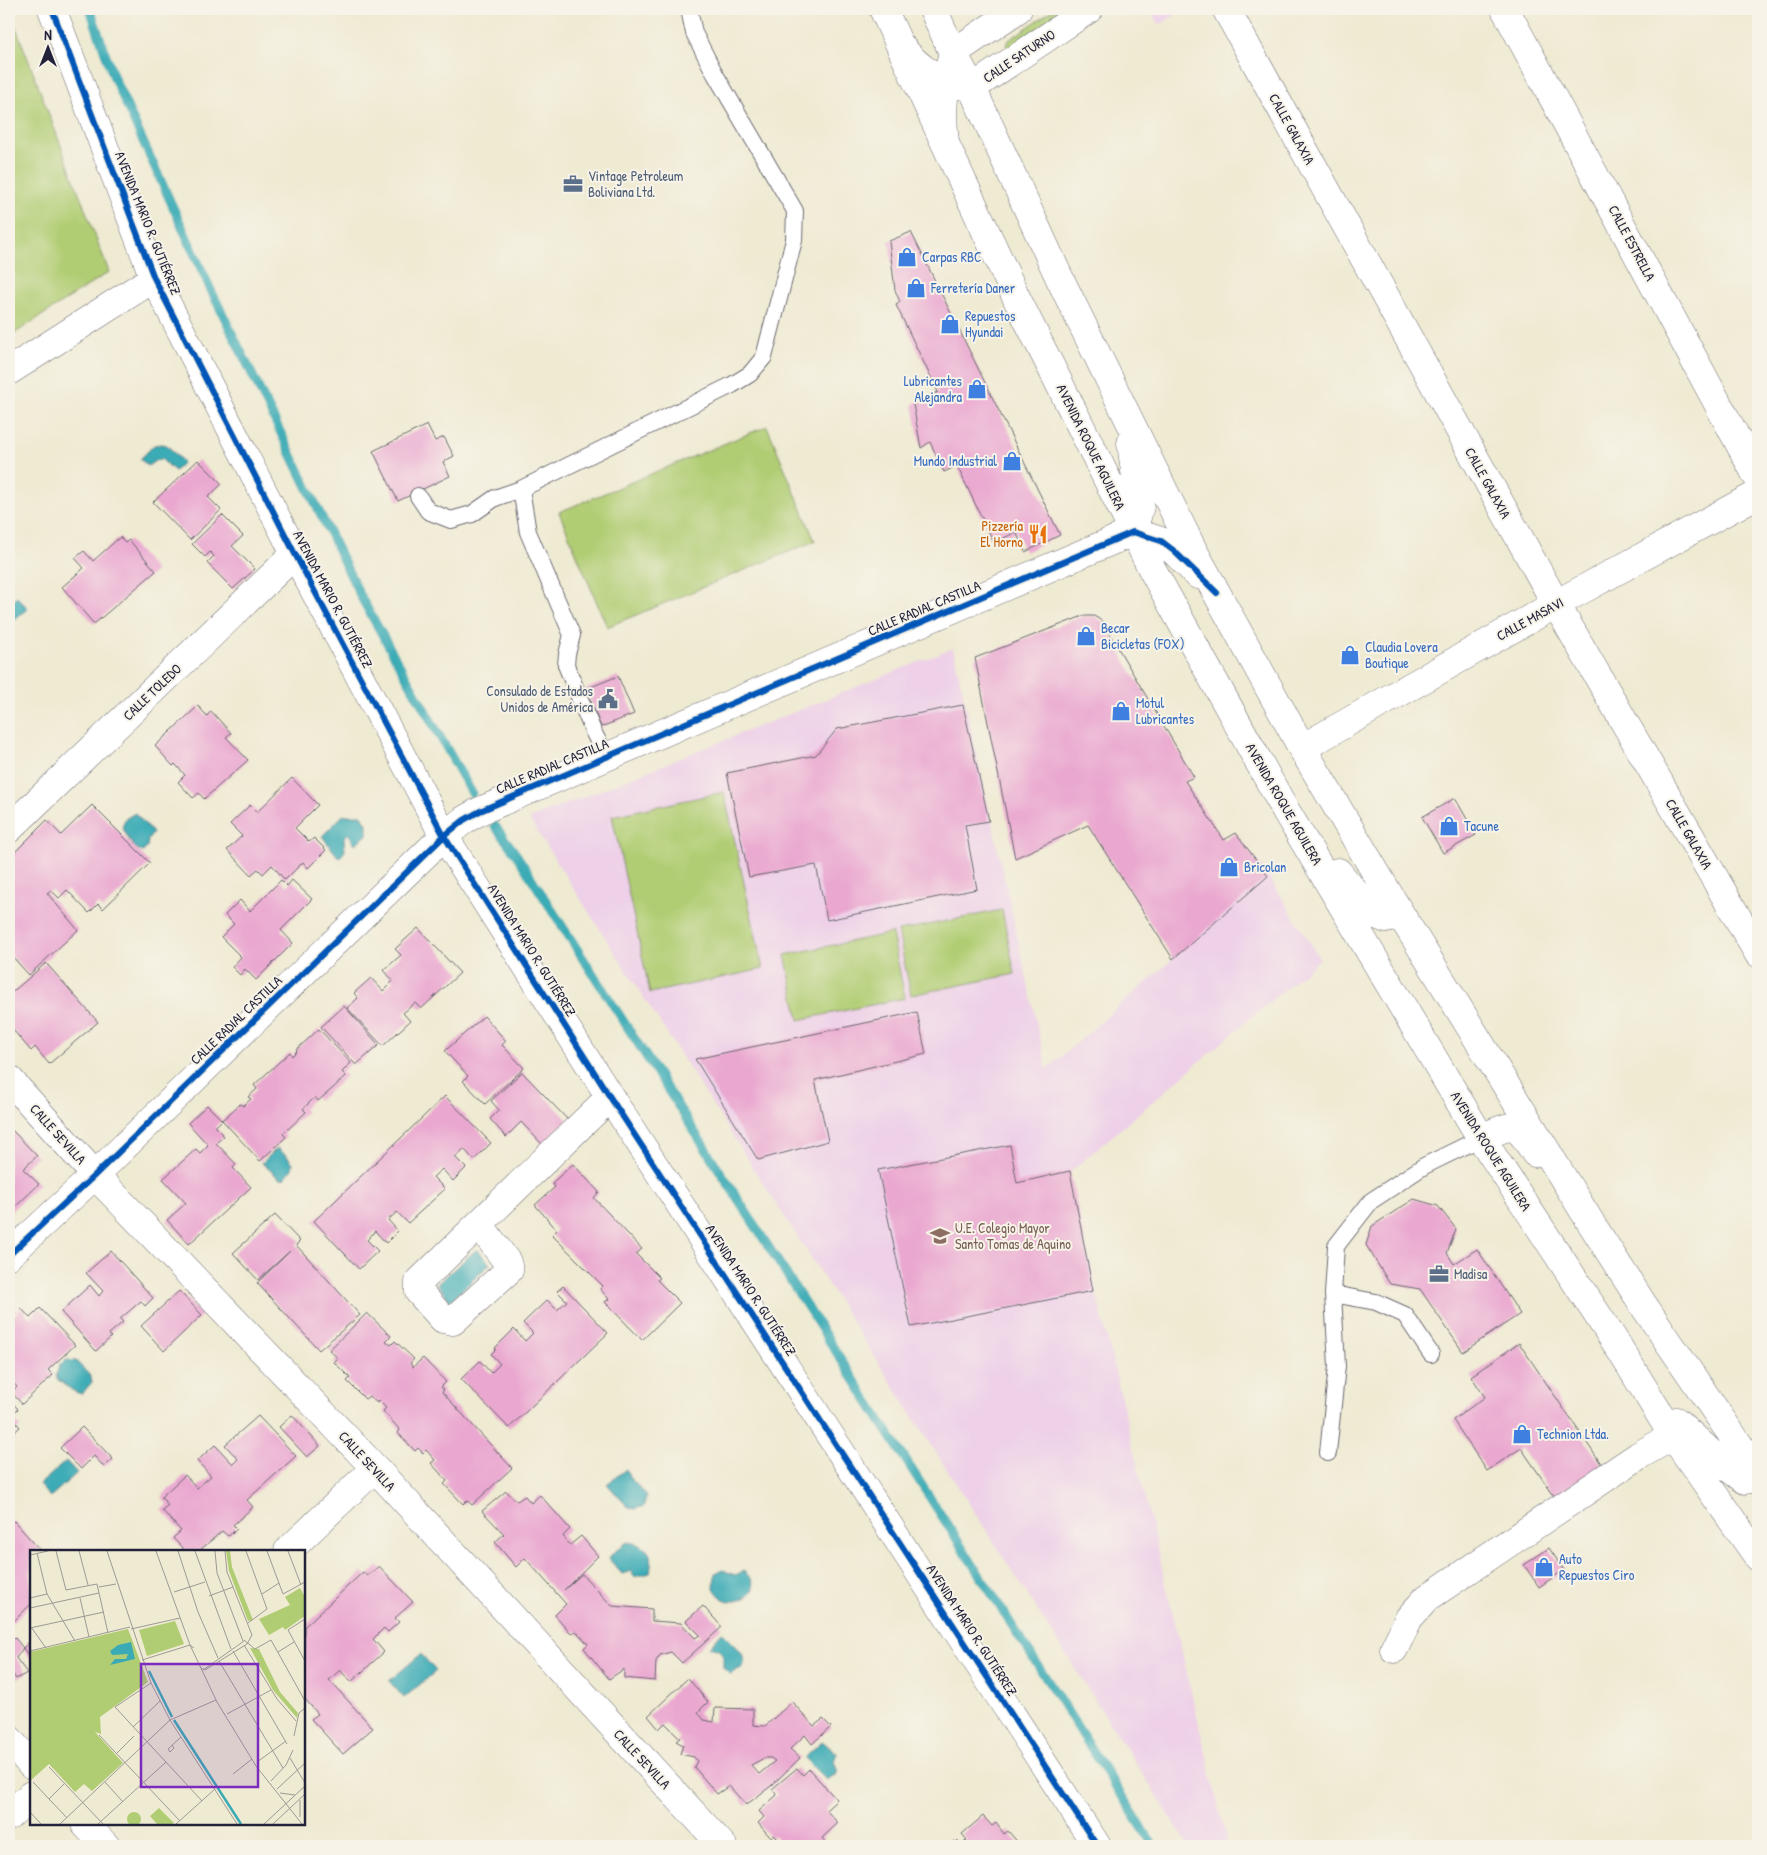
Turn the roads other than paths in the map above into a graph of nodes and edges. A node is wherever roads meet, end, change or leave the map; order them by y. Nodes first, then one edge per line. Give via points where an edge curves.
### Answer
1 (52, 9) edge
2 (689, 9) edge
3 (883, 9) edge
4 (933, 9) edge
5 (1018, 9) edge
6 (1088, 9) edge
7 (1226, 9) edge
8 (1505, 9) edge
9 (898, 42) junction
10 (953, 53) junction
11 (945, 81) junction
12 (972, 88) junction
13 (945, 144) junction
14 (154, 278) junction
15 (9, 371) edge
16 (1124, 410) junction
17 (1758, 478) edge
18 (521, 488) junction
19 (1758, 494) edge
20 (418, 496) dead end
21 (1133, 532) junction
22 (295, 554) junction
23 (1217, 593) junction
24 (1556, 604) junction
25 (1302, 748) junction
26 (606, 757) junction
27 (1286, 811) junction
28 (454, 828) junction
29 (9, 829) edge
30 (1401, 915) junction
31 (1758, 953) edge
32 (9, 1079) edge
33 (610, 1097) junction
34 (1481, 1138) junction
35 (95, 1175) junction
36 (1591, 1223) junction
37 (479, 1224) dead end
38 (9, 1256) edge
39 (1333, 1294) junction
40 (1432, 1354) dead end
41 (1648, 1394) junction
42 (1673, 1436) junction
43 (1328, 1453) dead end
44 (375, 1468) junction
45 (1758, 1473) edge
46 (1758, 1478) edge
47 (289, 1550) edge
48 (1758, 1557) edge
49 (1394, 1649) dead end
50 (9, 1739) edge
51 (30, 1764) edge
52 (30, 1796) edge
53 (9, 1816) edge
54 (86, 1825) edge
55 (106, 1846) edge
56 (723, 1846) edge
57 (1097, 1846) edge

1 - 14 street, AVENIDA MARIO R. GUTIÉRREZ
2 - 18 lane via 694,33 715,74 795,211 794,240 764,357 750,374 732,385
3 - 9 street, AVENIDA ROQUE AGUILERA
4 - 10 street
5 - 10 street
6 - 12 street, CALLE SATURNO
7 - 24 street, CALLE GALAXIA
8 - 17 street, CALLE ESTRELLA
9 - 11 street, CALLE SATURNO via 912,60
9 - 13 street, AVENIDA ROQUE AGUILERA
10 - 11 street
10 - 12 street
11 - 12 street, CALLE SATURNO
11 - 13 street via 942,102
12 - 16 street
13 - 21 street, AVENIDA ROQUE AGUILERA via 1017,299
14 - 15 street
14 - 22 street, AVENIDA MARIO R. GUTIÉRREZ
16 - 21 street via 1140,506
16 - 23 street
18 - 20 lane via 495,498 472,514 451,520 428,512
18 - 26 lane via 528,532 572,635 566,664
19 - 24 street, CALLE MASAVI
21 - 23 street via 1161,541
21 - 26 street, CALLE RADIAL CASTILLA
21 - 27 street, AVENIDA ROQUE AGUILERA
22 - 28 street, AVENIDA MARIO R. GUTIÉRREZ
22 - 29 street, CALLE TOLEDO
23 - 25 street
24 - 25 street, CALLE MASAVI
24 - 31 street, CALLE GALAXIA
25 - 30 street
26 - 28 street, CALLE RADIAL CASTILLA via 497,803
27 - 30 street via 1373,914 1386,919
27 - 34 street, AVENIDA ROQUE AGUILERA
28 - 33 street, AVENIDA MARIO R. GUTIÉRREZ
28 - 35 street, CALLE RADIAL CASTILLA
30 - 36 street
32 - 35 street, CALLE SEVILLA
33 - 37 street
33 - 57 street, AVENIDA MARIO R. GUTIÉRREZ
34 - 36 street via 1507,1127 1522,1132 1568,1206
34 - 39 lane via 1424,1166 1371,1201 1336,1246
34 - 41 street, AVENIDA ROQUE AGUILERA
35 - 38 street, CALLE RADIAL CASTILLA
35 - 44 street, CALLE SEVILLA
36 - 45 street
39 - 40 lane via 1376,1302 1406,1315
39 - 43 lane via 1337,1366
41 - 42 street, AVENIDA ROQUE AGUILERA
41 - 46 street via 1732,1471 1745,1480
42 - 48 street, AVENIDA ROQUE AGUILERA
42 - 49 street via 1638,1456 1427,1598 1408,1618
44 - 47 street
44 - 56 street, CALLE SEVILLA
50 - 51 street
52 - 53 street
54 - 55 street

